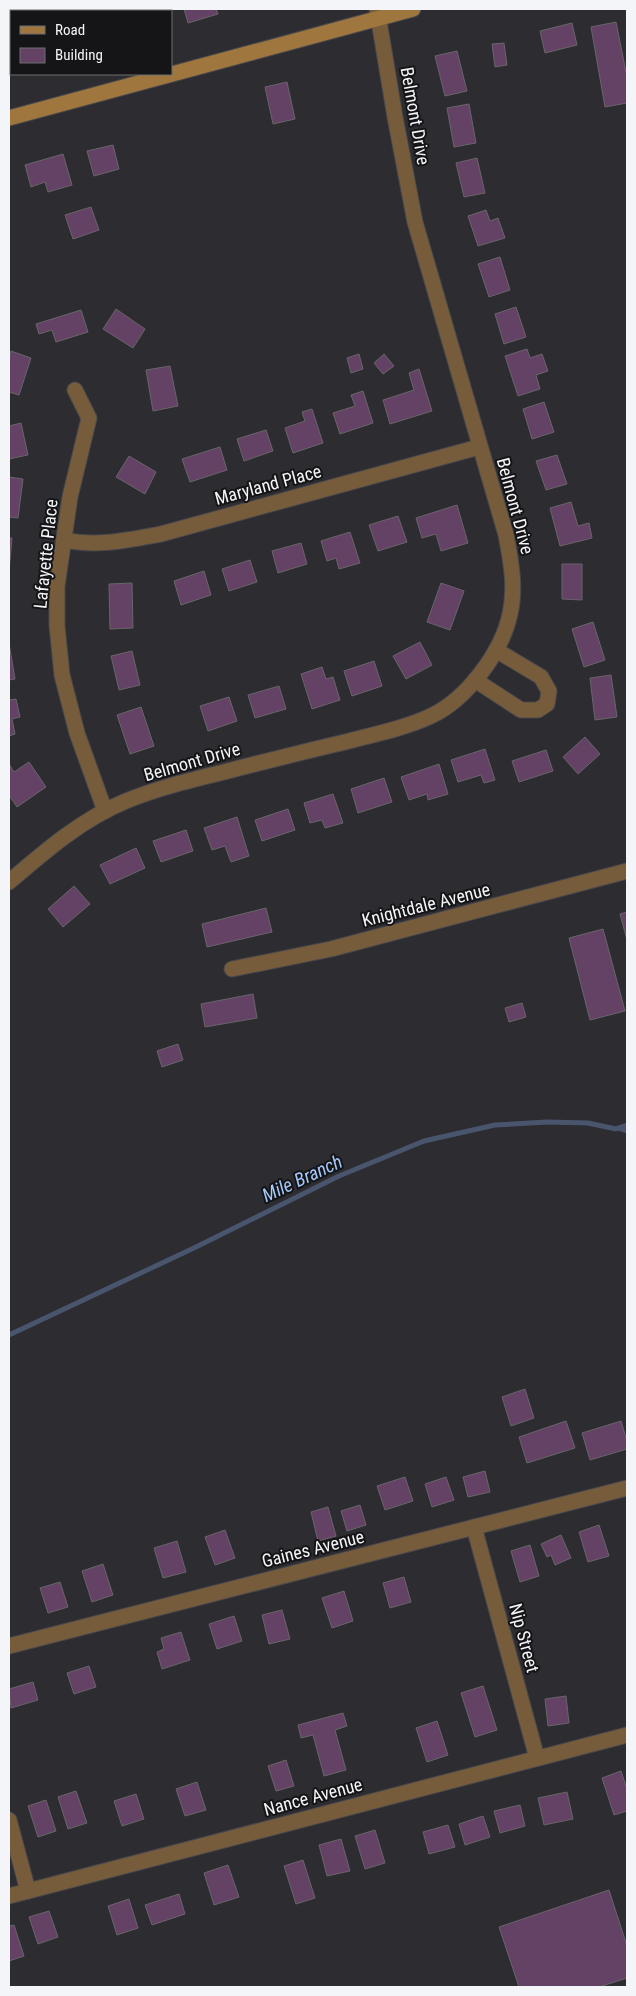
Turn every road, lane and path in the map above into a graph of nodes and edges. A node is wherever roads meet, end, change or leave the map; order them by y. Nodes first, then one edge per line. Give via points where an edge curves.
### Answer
1 (413, 9) edge
2 (378, 13) edge
3 (172, 72) edge
4 (160, 75) edge
5 (9, 118) edge
6 (75, 390) dead end
7 (479, 447) junction
8 (64, 540) junction
9 (496, 650) junction
10 (475, 680) junction
11 (105, 811) junction
12 (627, 871) edge
13 (9, 882) edge
14 (232, 969) dead end
15 (627, 1488) edge
16 (474, 1527) junction
17 (9, 1646) edge
18 (627, 1735) edge
19 (537, 1758) junction
20 (9, 1820) edge
21 (28, 1891) junction
22 (9, 1896) edge

1 - 2 main road
2 - 3 main road
2 - 7 street, Belmont Drive via 416,222
4 - 5 main road
6 - 8 street, Lafayette Place via 89,418 70,497
7 - 8 street, Maryland Place via 161,534 107,543 81,544
7 - 9 street, Belmont Drive via 512,564 510,614
8 - 11 street, Lafayette Place via 57,586 62,675 77,733
9 - 10 street, Belmont Drive
9 - 10 street via 541,677 549,691 547,704 538,710 521,710
10 - 11 street, Belmont Drive via 433,715 395,729 178,784
11 - 13 street, Belmont Drive via 58,839
12 - 14 street, Knightdale Avenue via 331,949
15 - 16 street, Gaines Avenue
16 - 17 street, Gaines Avenue
16 - 19 street, Nip Street
18 - 19 street, Nance Avenue
19 - 21 street, Nance Avenue
20 - 21 street
21 - 22 street, Nance Avenue

